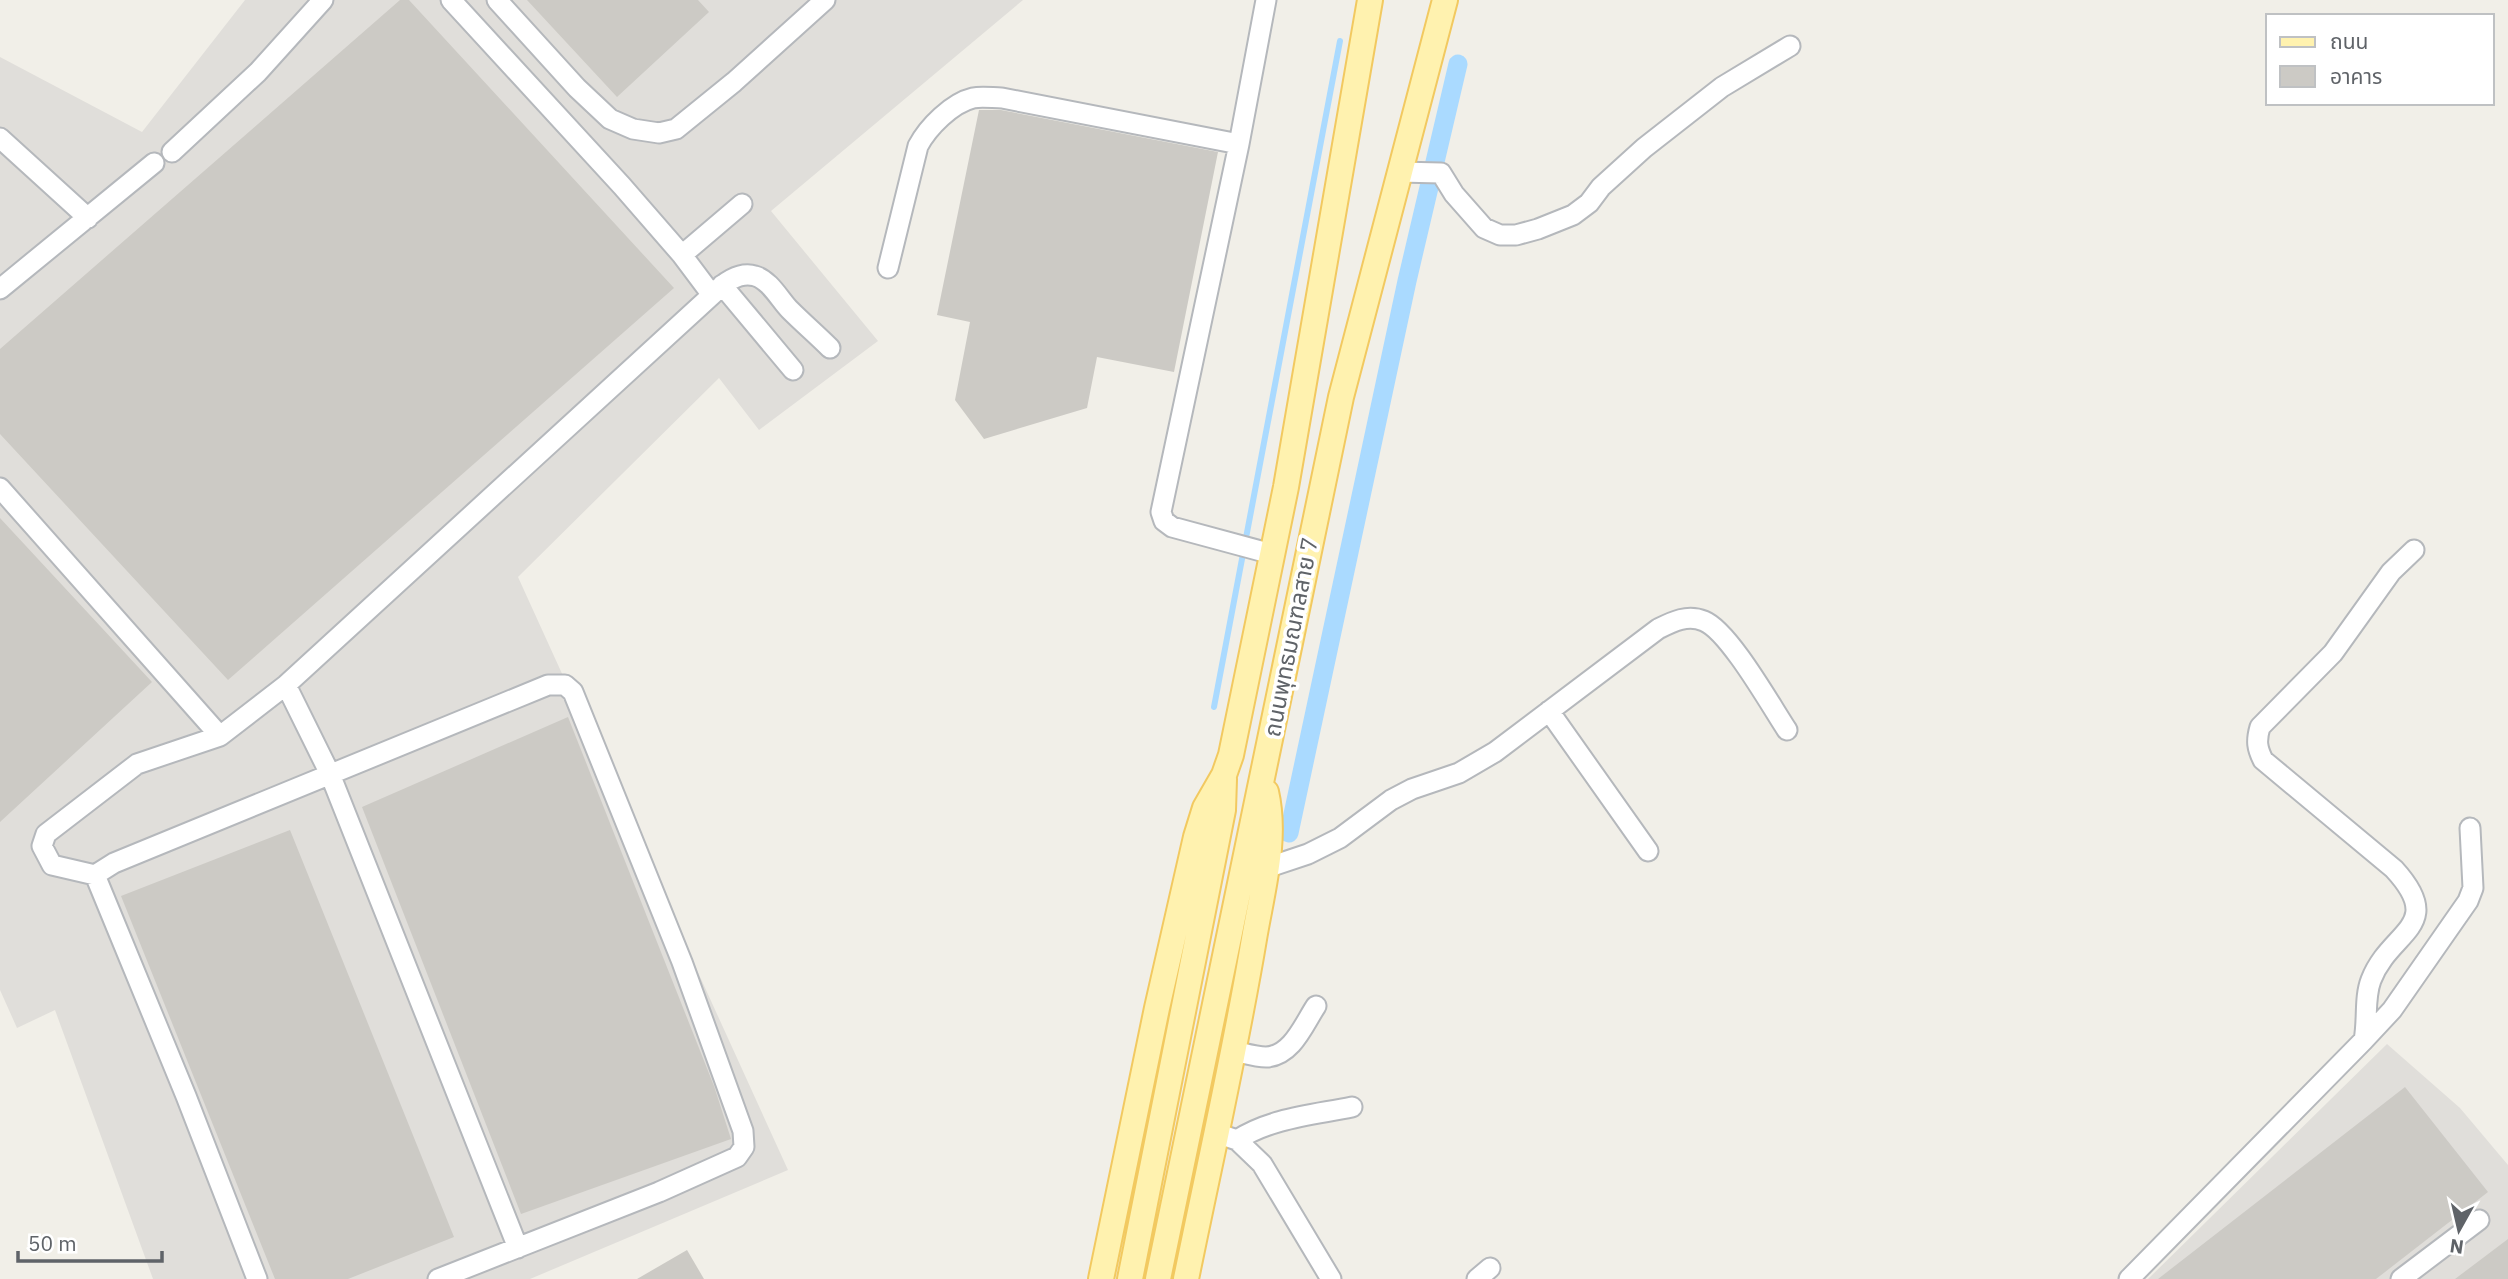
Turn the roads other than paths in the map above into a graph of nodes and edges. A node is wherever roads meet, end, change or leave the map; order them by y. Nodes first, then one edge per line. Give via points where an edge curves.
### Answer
1 (323, 0) edge
2 (451, 0) edge
3 (497, 0) edge
4 (825, 0) edge
5 (1266, 0) edge
6 (1370, 0) edge
7 (1445, 0) edge
8 (1790, 46) dead end
9 (0, 138) edge
10 (1239, 144) junction
11 (172, 152) dead end
12 (155, 163) dead end
13 (1399, 172) junction
14 (742, 204) dead end
15 (88, 218) junction
16 (682, 255) junction
17 (888, 268) dead end
18 (0, 289) edge
19 (717, 290) junction
20 (830, 348) dead end
21 (793, 370) dead end
22 (0, 488) edge
23 (2414, 550) dead end
24 (1272, 554) junction
25 (286, 685) junction
26 (1549, 711) junction
27 (1787, 730) dead end
28 (220, 736) junction
29 (330, 774) junction
30 (1224, 775) junction
31 (1263, 778) junction
32 (2470, 828) dead end
33 (1648, 852) dead end
34 (1266, 869) junction
35 (95, 875) junction
36 (1316, 1006) dead end
37 (2364, 1040) junction
38 (1233, 1051) junction
39 (1352, 1107) dead end
40 (1226, 1136) junction
41 (2479, 1220) dead end
42 (517, 1248) junction
43 (257, 1279) edge
44 (438, 1279) edge
45 (1101, 1279) edge
46 (1130, 1279) edge
47 (1158, 1279) edge
48 (1186, 1279) edge
49 (1331, 1279) edge
50 (2129, 1279) edge
51 (2401, 1279) edge

1 - 11 street via 258,72
2 - 16 street
3 - 4 street via 610,119 659,133 676,129
5 - 10 street
6 - 24 main road, ถนนพุทธมณฑลสาย 7
7 - 13 main road, ถนนพุทธมณฑลสาย 7
8 - 13 street via 1712,94 1644,148 1573,215 1538,229 1516,235 1492,232 1454,194 1441,173
9 - 15 street
10 - 17 street via 1002,98 962,102 923,136 918,146
10 - 24 street via 1161,512 1172,527
12 - 15 street
13 - 31 main road, ถนนพุทธมณฑลสาย 7 via 1341,397
14 - 16 street
15 - 18 street
16 - 19 street
19 - 20 street via 741,275 756,275
19 - 21 street
19 - 25 street
22 - 28 street
23 - 37 street via 2391,572 2333,653 2260,727 2257,739 2263,760 2394,869 2414,896 2413,923 2370,982
24 - 30 main road, ถนนพุทธมณฑลสาย 7
25 - 28 street
25 - 29 street
26 - 27 street via 1657,629 1692,618 1720,631
26 - 33 street
26 - 34 street via 1459,773 1412,789 1340,838
28 - 35 street via 138,764 46,834 42,846 52,865
29 - 35 street via 114,863
29 - 42 street
29 - 42 street via 548,685 565,685 573,692 682,962 743,1131 744,1147 737,1157 670,1187
30 - 45 main road via 1205,808 1193,850
30 - 46 main road via 1223,810
31 - 34 main road via 1271,815
31 - 47 main road, ถนนพุทธมณฑลสาย 7
32 - 37 street via 2473,888 2468,901 2392,1010
34 - 38 main road
35 - 43 street
36 - 38 street via 1285,1050 1265,1057
37 - 50 street
38 - 40 main road
39 - 40 street
40 - 48 main road
40 - 49 street via 1262,1164
41 - 51 street
42 - 44 street

